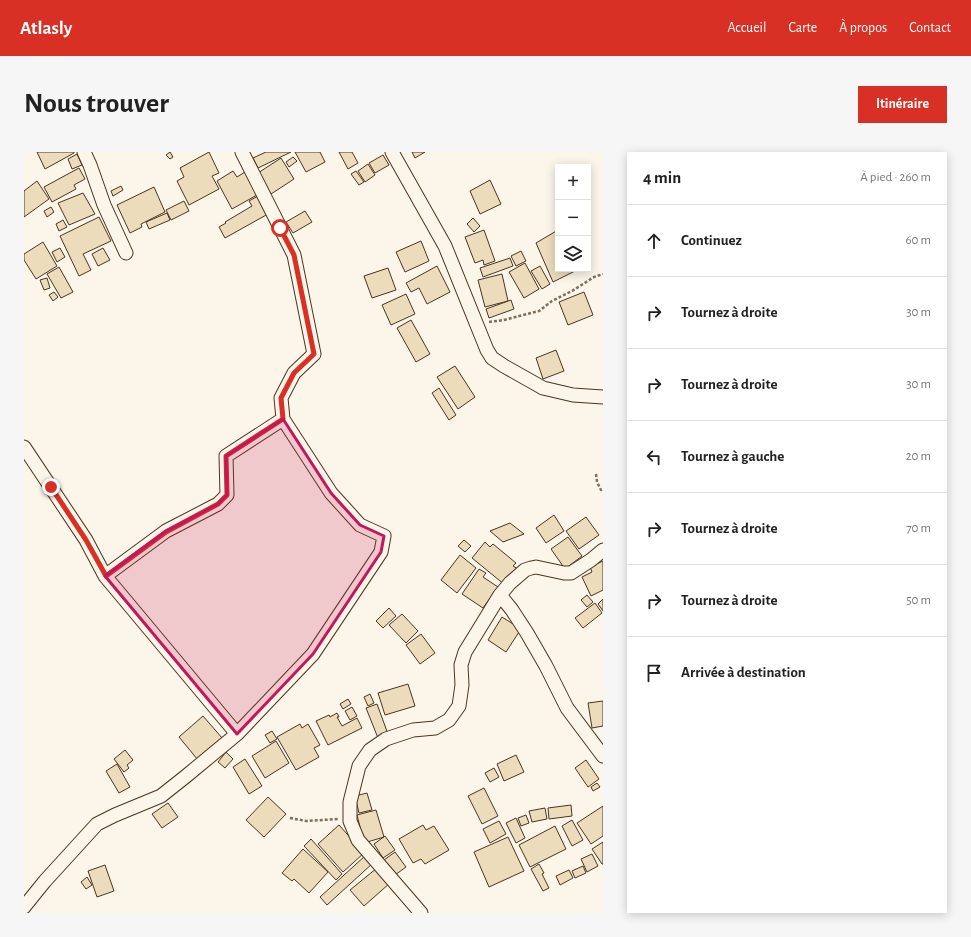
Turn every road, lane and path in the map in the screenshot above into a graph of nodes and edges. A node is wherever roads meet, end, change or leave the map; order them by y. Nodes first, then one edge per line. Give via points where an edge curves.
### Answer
1 (84, 152) edge
2 (242, 152) edge
3 (392, 152) edge
4 (126, 253) dead end
5 (603, 274) edge
6 (471, 310) junction
7 (603, 397) edge
8 (283, 419) junction
9 (24, 447) edge
10 (596, 474) dead end
11 (603, 489) edge
12 (603, 550) edge
13 (106, 576) junction
14 (500, 595) junction
15 (237, 734) junction
16 (603, 756) edge
17 (290, 818) dead end
18 (350, 821) junction
19 (24, 907) edge
20 (421, 913) edge

1 - 4 street
2 - 8 street via 294,255 314,354 294,373 281,398
3 - 6 street via 445,246
5 - 6 path via 552,301 539,311 486,322
6 - 7 street via 486,350 504,366 543,388 573,395
8 - 13 street via 226,456 227,495 218,504 166,532
8 - 15 street via 331,493 360,525 384,536 381,552 313,654
9 - 13 street via 86,540
10 - 11 path via 601,490
12 - 14 street via 571,573 536,567 525,570
13 - 15 street
14 - 16 street via 527,633 567,708
14 - 18 street via 465,652 460,665 462,685 459,706 449,720 435,728 413,730 386,739 370,750 359,766 350,802
15 - 19 street via 161,796 97,824
17 - 18 path via 306,821
18 - 20 street via 358,840

